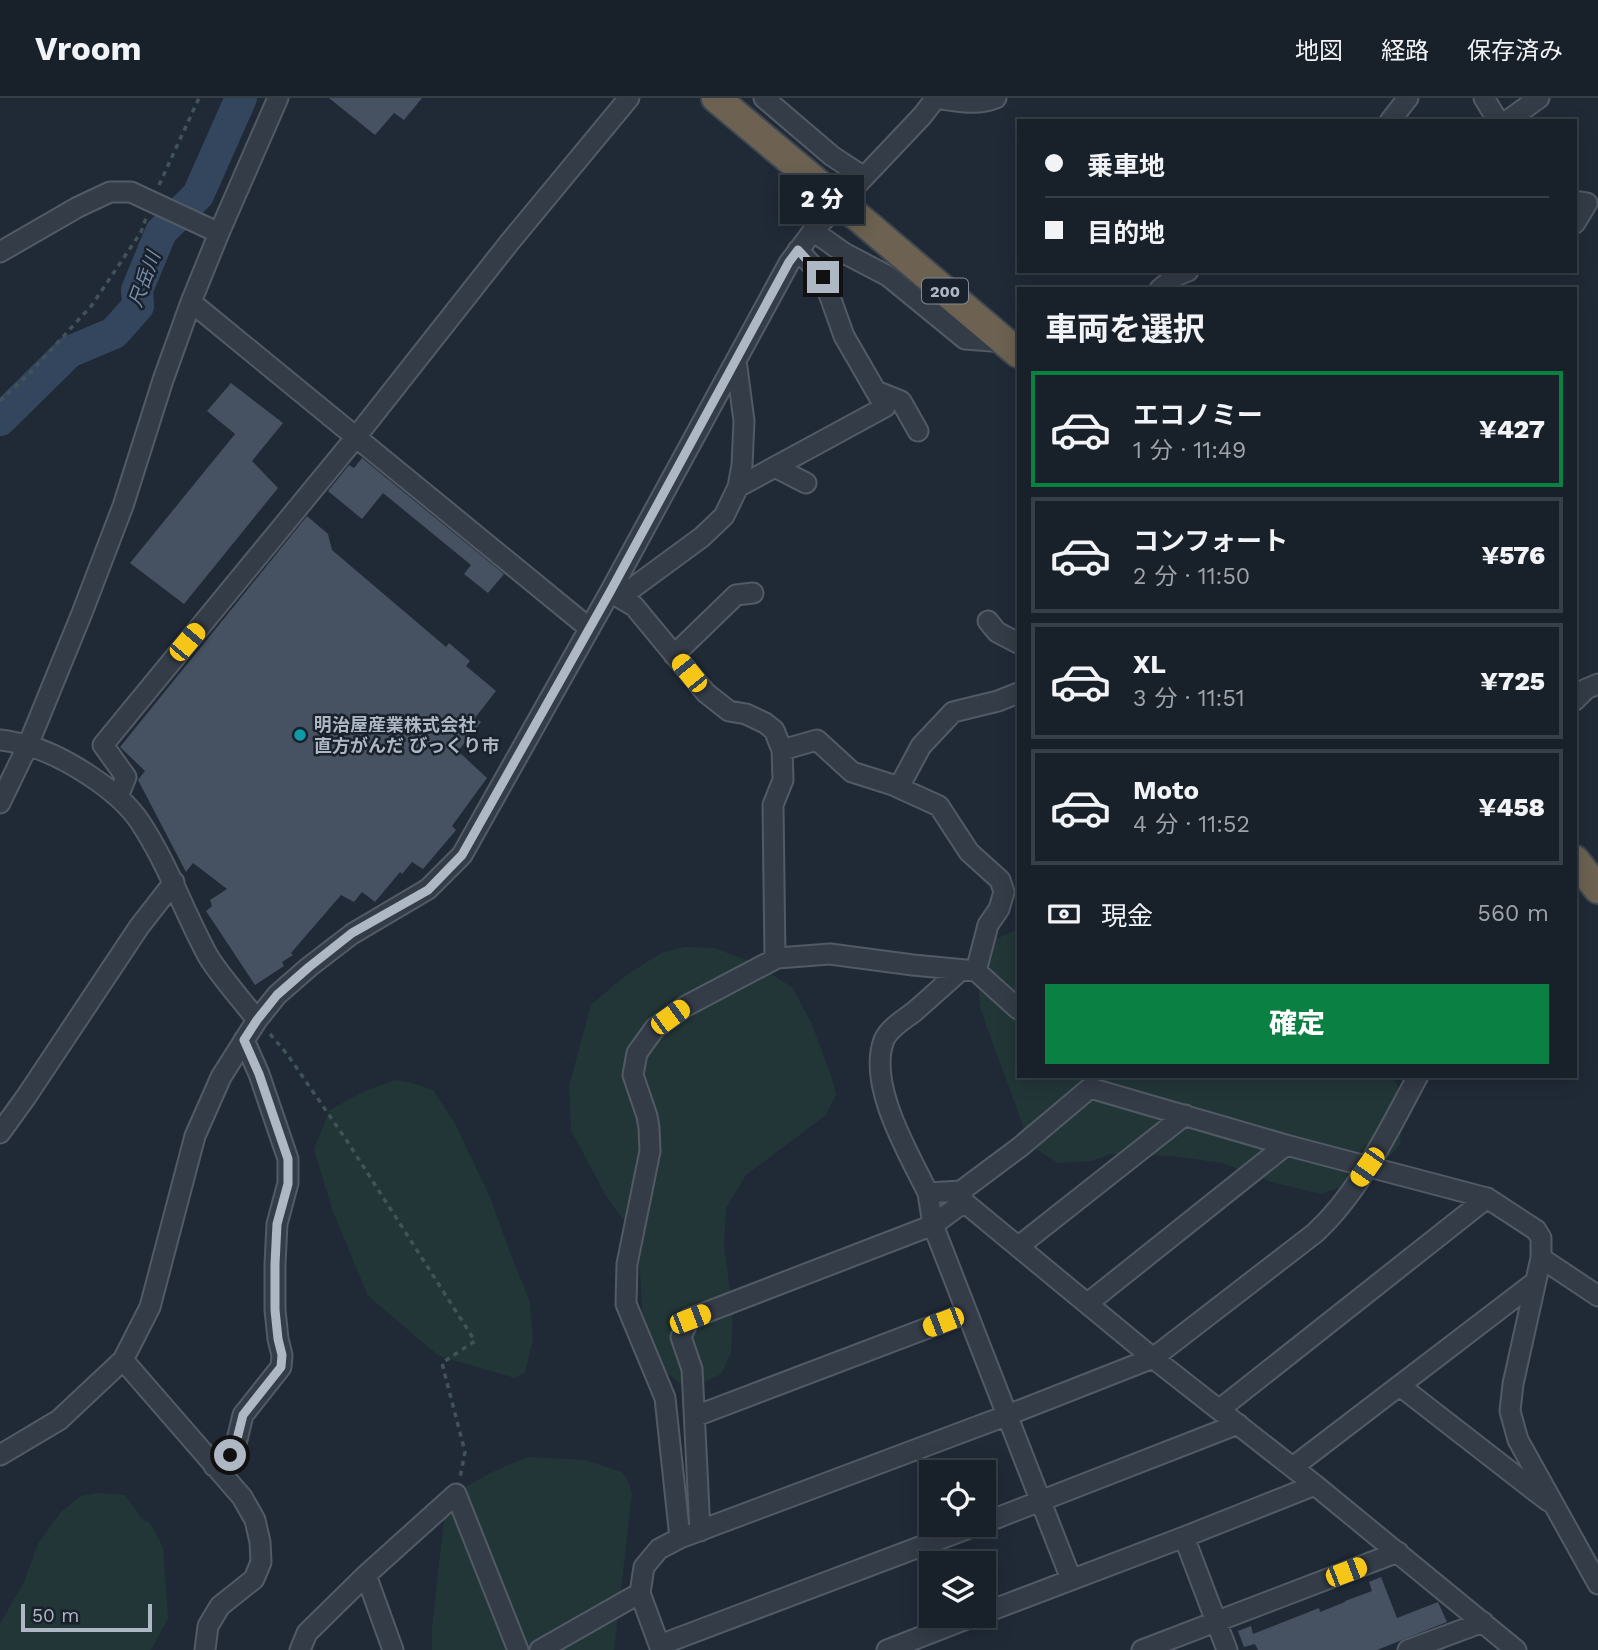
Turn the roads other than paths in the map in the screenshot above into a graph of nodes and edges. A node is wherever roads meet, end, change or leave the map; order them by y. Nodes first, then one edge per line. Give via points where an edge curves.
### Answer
1 (278, 98) edge
2 (628, 98) edge
3 (716, 98) edge
4 (764, 98) edge
5 (936, 98) edge
6 (996, 98) edge
7 (1408, 98) edge
8 (1484, 98) edge
9 (1539, 98) edge
10 (1392, 119) edge
11 (1497, 119) edge
12 (1510, 119) edge
13 (864, 177) junction
14 (1577, 201) edge
15 (1577, 220) edge
16 (813, 231) junction
17 (219, 233) junction
18 (1, 247) edge
19 (798, 250) junction
20 (1183, 273) edge
21 (1162, 287) edge
22 (191, 302) junction
23 (1012, 347) edge
24 (736, 360) junction
25 (876, 391) junction
26 (918, 430) dead end
27 (356, 437) junction
28 (775, 467) junction
29 (806, 483) dead end
30 (738, 487) junction
31 (753, 593) dead end
32 (613, 594) junction
33 (988, 621) dead end
34 (589, 628) junction
35 (1017, 642) edge
36 (674, 655) junction
37 (1598, 684) edge
38 (1017, 693) edge
39 (1577, 698) edge
40 (0, 740) edge
41 (28, 746) junction
42 (782, 750) junction
43 (899, 787) junction
44 (118, 797) junction
45 (0, 803) edge
46 (1577, 863) edge
47 (174, 883) junction
48 (1598, 889) edge
49 (775, 959) junction
50 (968, 971) junction
51 (1017, 1008) edge
52 (257, 1020) junction
53 (244, 1040) junction
54 (1417, 1078) edge
55 (1086, 1082) edge
56 (1185, 1115) junction
57 (0, 1133) edge
58 (1286, 1145) junction
59 (1367, 1167) junction
60 (928, 1193) junction
61 (963, 1196) junction
62 (1487, 1198) junction
63 (933, 1225) junction
64 (1019, 1246) junction
65 (1541, 1258) junction
66 (1535, 1282) junction
67 (1598, 1296) edge
68 (1088, 1303) junction
69 (967, 1313) junction
70 (1153, 1357) junction
71 (123, 1360) junction
72 (1399, 1385) junction
73 (1220, 1409) junction
74 (1007, 1415) junction
75 (696, 1416) junction
76 (1238, 1424) junction
77 (0, 1455) edge
78 (214, 1466) junction
79 (1293, 1467) junction
80 (1315, 1485) junction
81 (1041, 1501) junction
82 (1555, 1506) junction
83 (996, 1519) edge
84 (700, 1531) junction
85 (948, 1537) edge
86 (1184, 1537) junction
87 (680, 1538) junction
88 (1398, 1552) junction
89 (366, 1575) junction
90 (1071, 1579) junction
91 (1598, 1584) edge
92 (640, 1593) junction
93 (996, 1608) edge
94 (1216, 1622) junction
95 (1483, 1622) junction
96 (943, 1628) edge
97 (660, 1648) edge
98 (205, 1650) edge
99 (300, 1650) edge
100 (393, 1650) edge
101 (518, 1650) edge
102 (540, 1650) edge
103 (887, 1650) edge
104 (1142, 1650) edge
105 (1227, 1650) edge
106 (1408, 1650) edge
107 (1516, 1650) edge

1 - 17 street
2 - 27 street
3 - 23 highway, 200, bridge
4 - 13 street
5 - 6 street via 970,103
5 - 13 street
7 - 10 street
8 - 11 street
9 - 12 street
13 - 16 street
14 - 15 street via 1587,203
16 - 19 street
16 - 23 street via 888,276 965,339
17 - 18 street via 131,192 110,192
17 - 22 street
19 - 24 street
19 - 25 street via 823,277 844,336
20 - 21 street
22 - 27 street
22 - 41 street via 123,506
24 - 30 street via 744,421
24 - 32 street
25 - 26 street via 901,401
25 - 28 street via 885,407
27 - 34 street
27 - 44 street via 103,745 126,777
28 - 29 street
28 - 30 street
30 - 32 street via 724,516 702,537 634,587
31 - 36 street via 736,595
32 - 34 street
32 - 36 street via 634,606
33 - 35 street
34 - 52 street via 462,855 428,890 352,933 309,967
36 - 42 street via 706,693 729,711 746,714 774,730
37 - 39 street
38 - 43 street via 953,712 921,746
40 - 41 street
41 - 44 street via 64,760
41 - 45 street
42 - 43 street via 817,740 852,772
42 - 49 street via 783,780 773,805
43 - 50 street via 939,806 969,852 1000,880 999,909
44 - 47 street via 139,820
46 - 48 highway
47 - 52 street via 209,957
47 - 57 street via 139,927
49 - 50 street via 830,954
49 - 87 street via 686,1006 655,1028 637,1054 633,1075 647,1115 650,1152 627,1264 626,1304 664,1398
50 - 51 street
50 - 60 street via 884,1039 881,1083 888,1109
52 - 53 street
53 - 71 street via 221,1077 195,1136 150,1307
53 - 78 street via 288,1159 275,1264 275,1310 282,1355 281,1367 243,1415 235,1447
54 - 59 street
55 - 56 street
55 - 61 street
56 - 58 street
56 - 64 street
58 - 59 street
58 - 68 street
59 - 62 street
59 - 70 street via 1315,1233
60 - 61 street
60 - 63 street
61 - 63 street
61 - 64 street
62 - 65 street via 1536,1230 1541,1238
62 - 73 street
63 - 69 street
63 - 75 street via 690,1319 681,1337 692,1369
64 - 68 street
65 - 66 street
65 - 67 street
66 - 72 street
66 - 82 street via 1510,1411 1518,1440
68 - 70 street
69 - 74 street
69 - 75 street
70 - 73 street
70 - 74 street
71 - 77 street via 59,1420
71 - 78 street
72 - 79 street
72 - 82 street
73 - 76 street
74 - 81 street
74 - 84 street
75 - 84 street
76 - 79 street
76 - 81 street
78 - 98 street via 242,1497 255,1520 261,1562 254,1579 220,1606 208,1626
79 - 80 street
80 - 86 street
80 - 88 street
81 - 83 street
81 - 90 street
82 - 91 street
84 - 87 street
85 - 97 street
86 - 90 street
86 - 94 street
87 - 92 street via 659,1549 644,1567
88 - 94 street
88 - 95 street
89 - 99 street via 307,1633
89 - 100 street
89 - 101 street via 456,1494
90 - 93 street
92 - 97 street
92 - 102 street
94 - 104 street
94 - 105 street
95 - 106 street
95 - 107 street
96 - 103 street

